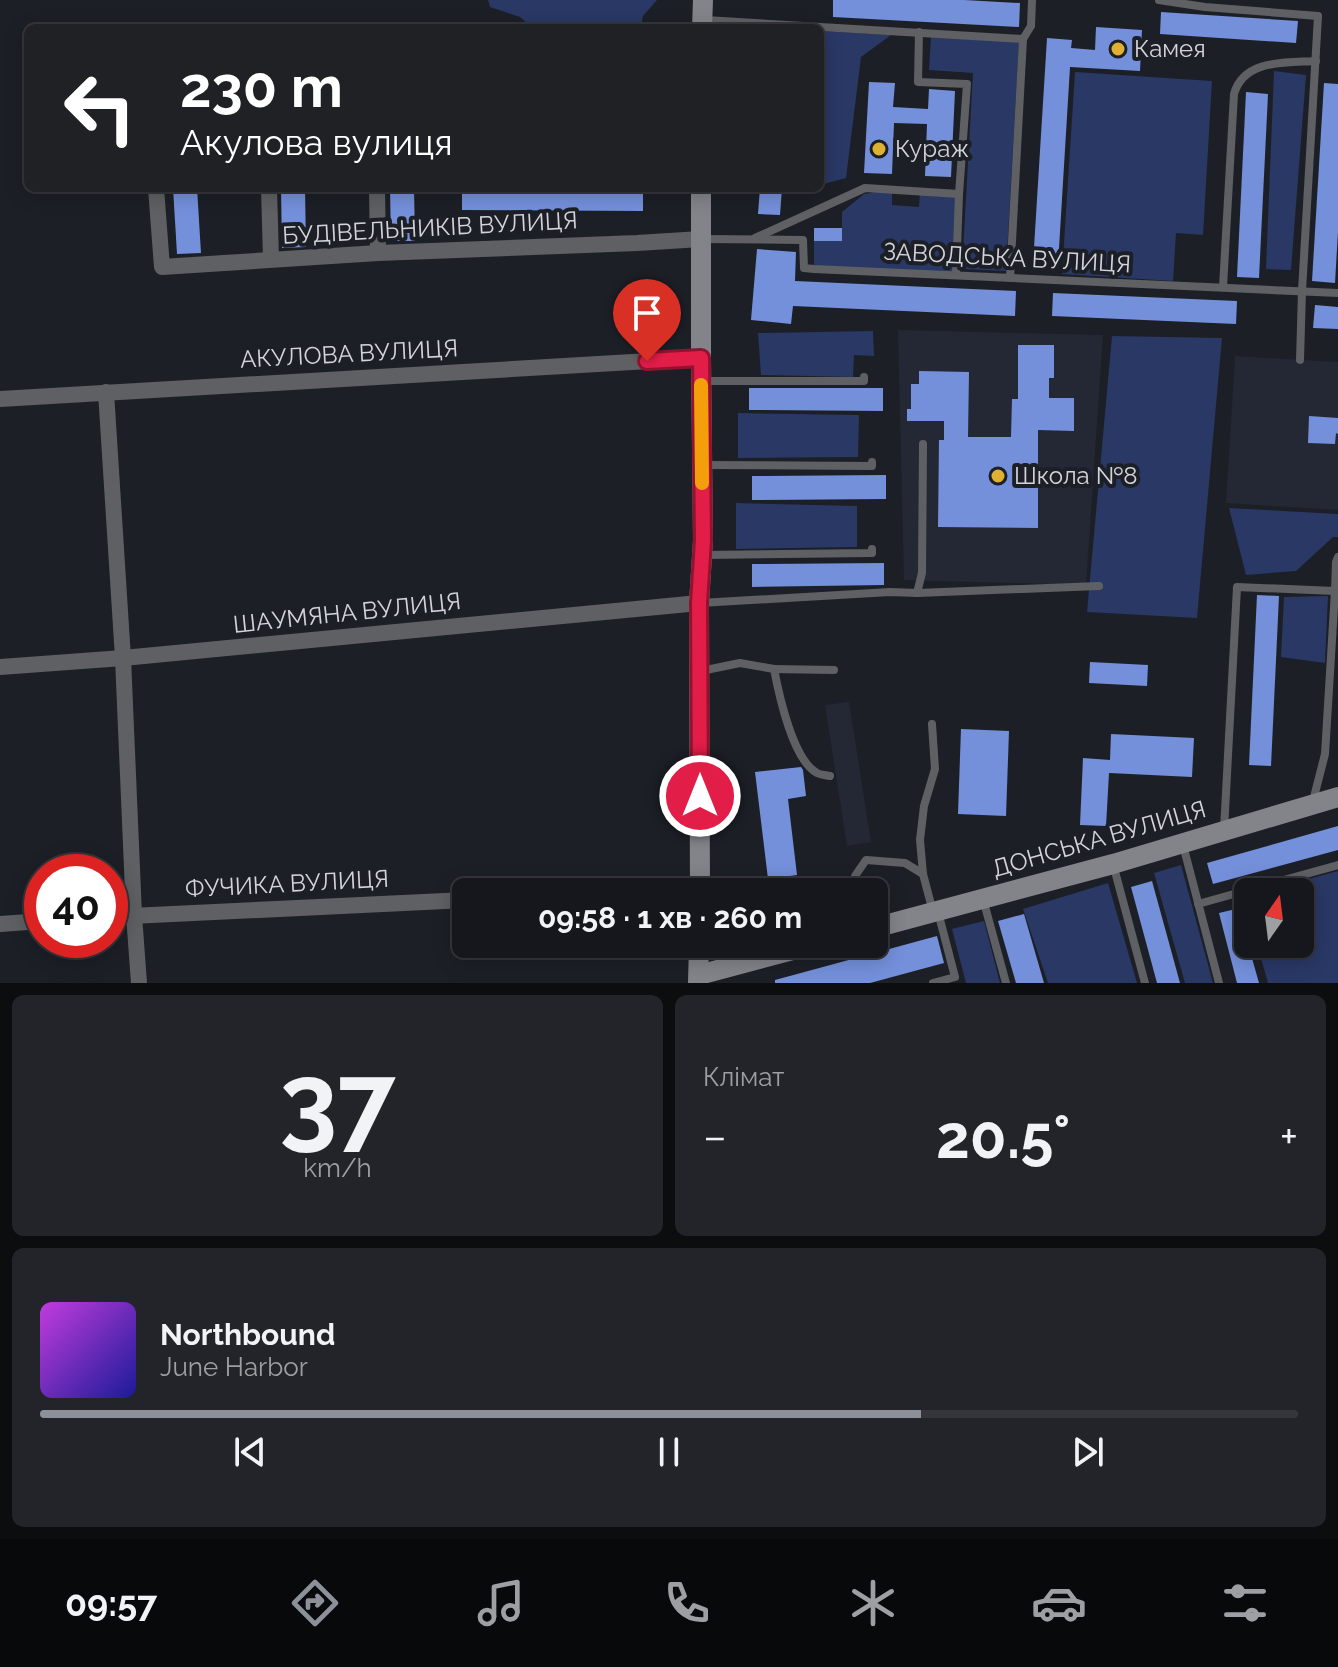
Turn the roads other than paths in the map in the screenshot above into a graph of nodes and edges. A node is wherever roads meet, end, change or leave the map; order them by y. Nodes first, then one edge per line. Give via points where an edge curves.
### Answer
1 (1032, 0) edge
2 (1159, 0) edge
3 (1206, 4) edge
4 (703, 16) edge
5 (811, 24) edge
6 (824, 25) edge
7 (919, 32) junction
8 (1023, 39) junction
9 (1316, 61) junction
10 (156, 192) edge
11 (269, 192) edge
12 (377, 192) edge
13 (701, 192) edge
14 (959, 194) junction
15 (701, 239) junction
16 (751, 240) junction
17 (378, 253) junction
18 (271, 259) junction
19 (956, 275) junction
20 (1010, 278) junction
21 (1223, 287) junction
22 (1302, 291) junction
23 (1338, 293) edge
24 (701, 358) junction
25 (1300, 360) dead end
26 (864, 377) dead end
27 (701, 381) junction
28 (106, 392) junction
29 (0, 399) edge
30 (923, 444) dead end
31 (872, 462) dead end
32 (702, 465) junction
33 (872, 549) dead end
34 (703, 555) junction
35 (1338, 557) edge
36 (1099, 586) dead end
37 (1335, 591) junction
38 (917, 593) junction
39 (699, 603) junction
40 (123, 658) junction
41 (0, 667) edge
42 (774, 669) junction
43 (834, 670) dead end
44 (700, 671) junction
45 (932, 724) dead end
46 (830, 776) dead end
47 (1338, 797) edge
48 (1312, 804) junction
49 (1224, 830) junction
50 (1182, 843) junction
51 (1113, 864) junction
52 (1338, 865) edge
53 (923, 874) junction
54 (700, 878) edge
55 (855, 878) edge
56 (983, 899) junction
57 (452, 901) edge
58 (1198, 904) junction
59 (936, 912) junction
60 (134, 915) junction
61 (128, 916) edge
62 (24, 922) edge
63 (888, 923) edge
64 (0, 924) edge
65 (699, 958) edge
66 (769, 958) edge
67 (699, 979) edge
68 (139, 983) edge
69 (933, 983) edge
70 (1006, 983) edge
71 (1145, 983) edge
72 (1219, 983) edge

1 - 8 lane via 1031,26
2 - 3 lane
3 - 9 lane via 1318,16
4 - 5 lane
6 - 7 lane
7 - 8 lane
7 - 14 lane via 918,82 967,84
8 - 20 lane
9 - 21 lane via 1255,69 1237,83
9 - 22 lane
10 - 18 street, БУДІВЕЛЬНИКІВ ВУЛИЦЯ via 162,267
11 - 18 street
12 - 17 street
13 - 15 street
14 - 16 lane via 865,188
14 - 19 lane
15 - 16 lane, ЗАВОДСЬКА ВУЛИЦЯ
15 - 17 street, БУДІВЕЛЬНИКІВ ВУЛИЦЯ
15 - 24 street
16 - 19 lane, ЗАВОДСЬКА ВУЛИЦЯ via 803,240 804,268
17 - 18 street, БУДІВЕЛЬНИКІВ ВУЛИЦЯ
19 - 20 lane, ЗАВОДСЬКА ВУЛИЦЯ
20 - 21 lane, ЗАВОДСЬКА ВУЛИЦЯ
21 - 22 lane, ЗАВОДСЬКА ВУЛИЦЯ
22 - 23 lane, ЗАВОДСЬКА ВУЛИЦЯ
22 - 25 lane
24 - 27 street
24 - 28 street, АКУЛОВА ВУЛИЦЯ
26 - 27 lane
27 - 32 street
28 - 29 street, АКУЛОВА ВУЛИЦЯ
28 - 40 street
30 - 38 lane via 922,573
31 - 32 lane
32 - 34 street
33 - 34 lane
34 - 39 street
35 - 37 lane
36 - 38 lane
37 - 48 lane via 1325,754
37 - 49 lane via 1237,587
38 - 39 lane
39 - 40 street, ШАУМЯНА ВУЛИЦЯ
39 - 44 street
40 - 41 street, ШАУМЯНА ВУЛИЦЯ
40 - 60 street
42 - 43 lane
42 - 44 lane via 740,663
42 - 46 lane via 780,702 805,760 816,772
44 - 54 street
45 - 53 lane via 935,769 920,840
47 - 48 street, ДОНСЬКА ВУЛИЦЯ
48 - 49 street, ДОНСЬКА ВУЛИЦЯ
49 - 50 street, ДОНСЬКА ВУЛИЦЯ
50 - 51 street, ДОНСЬКА ВУЛИЦЯ
50 - 58 lane
51 - 56 street, ДОНСЬКА ВУЛИЦЯ
51 - 71 lane
52 - 58 lane
53 - 55 lane via 905,863 866,860
53 - 59 lane
56 - 59 street, ДОНСЬКА ВУЛИЦЯ
56 - 70 lane
57 - 60 street, ФУЧИКА ВУЛИЦЯ
58 - 72 lane
59 - 63 street, ДОНСЬКА ВУЛИЦЯ
59 - 69 lane via 955,977
60 - 61 street, ФУЧИКА ВУЛИЦЯ
60 - 68 street
62 - 64 street
65 - 67 street
66 - 67 street

